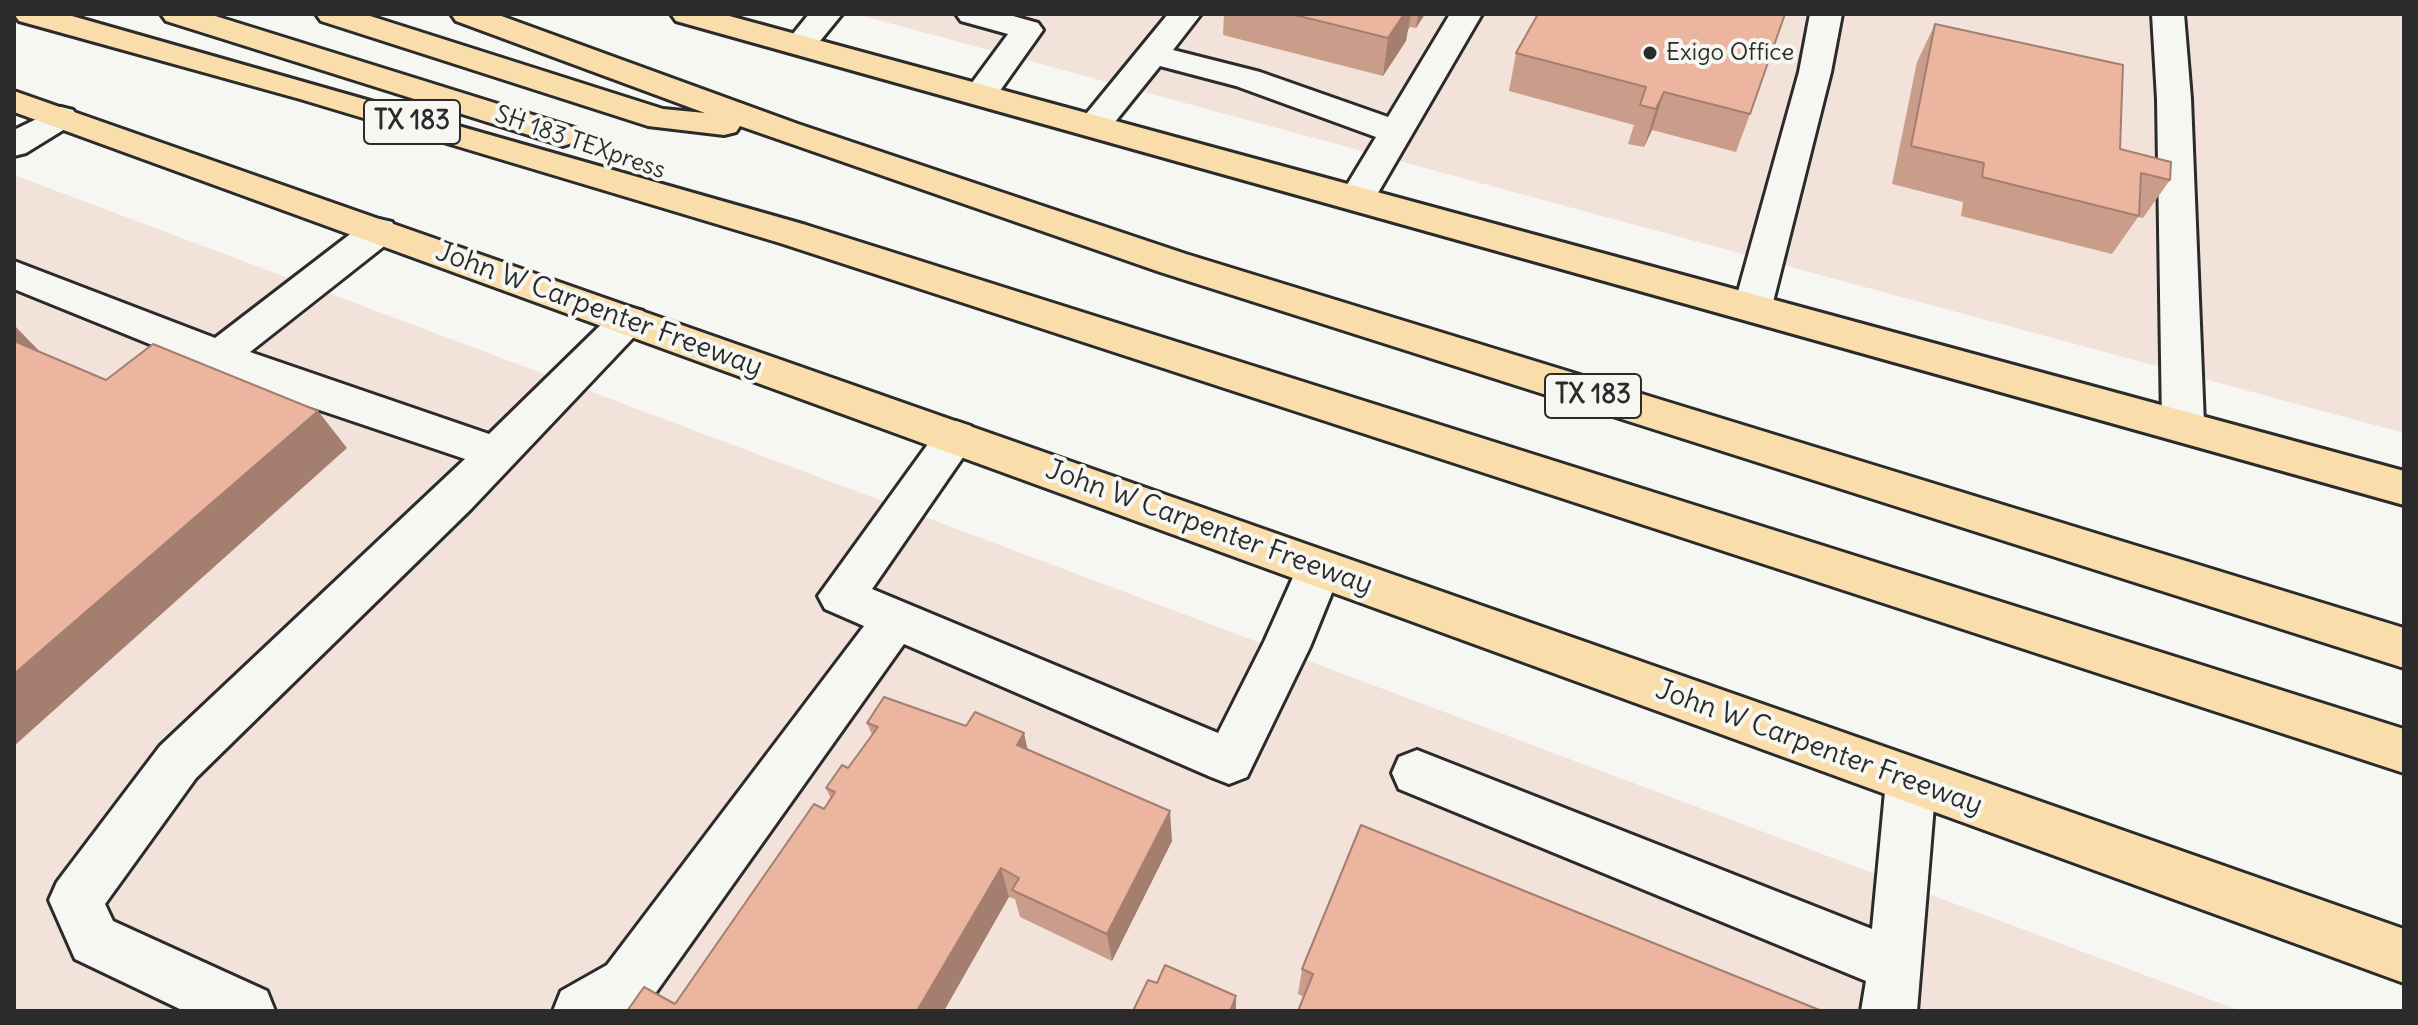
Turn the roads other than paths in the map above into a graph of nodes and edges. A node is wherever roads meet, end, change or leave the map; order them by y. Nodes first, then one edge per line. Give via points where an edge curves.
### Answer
1 (30, 14) edge
2 (177, 14) edge
3 (332, 14) edge
4 (467, 14) edge
5 (687, 14) edge
6 (826, 14) edge
7 (972, 14) edge
8 (1185, 14) edge
9 (1466, 14) edge
10 (1826, 14) edge
11 (2168, 14) edge
12 (1037, 22) edge
13 (800, 45) junction
14 (1152, 54) junction
15 (980, 95) junction
16 (14, 101) edge
17 (61, 117) junction
18 (1094, 126) junction
19 (786, 131) junction
20 (1396, 132) junction
21 (14, 145) edge
22 (1357, 198) junction
23 (379, 231) junction
24 (793, 234) junction
25 (14, 274) edge
26 (1753, 306) junction
27 (629, 321) junction
28 (219, 356) junction
29 (2183, 424) junction
30 (956, 437) junction
31 (496, 453) junction
32 (2404, 488) edge
33 (1319, 568) junction
34 (896, 619) junction
35 (2404, 648) edge
36 (2404, 751) edge
37 (1417, 773) dead end
38 (1911, 781) junction
39 (2404, 956) edge
40 (1892, 988) edge
41 (247, 1011) edge
42 (581, 1011) edge

1 - 24 main road, TX 183
2 - 24 main road, SH 183 TEXpress via 643,161
3 - 19 main road, SH 183 TEXpress via 660,119
4 - 19 main road, TX 183
5 - 13 main road
6 - 13 street
7 - 12 street
8 - 14 street
9 - 20 street
10 - 26 street
11 - 29 street
12 - 15 street
13 - 15 main road
14 - 18 street
14 - 20 street via 1248,79
15 - 18 main road
16 - 17 main road, John W Carpenter Freeway
17 - 21 street
17 - 23 main road, John W Carpenter Freeway
18 - 22 main road
19 - 35 main road, TX 183 via 1378,329
20 - 22 street
22 - 26 main road
23 - 27 main road, John W Carpenter Freeway
23 - 28 street
24 - 36 main road, TX 183
25 - 28 street
26 - 29 main road
27 - 30 main road, John W Carpenter Freeway
27 - 31 street
28 - 31 street
29 - 32 main road
30 - 33 main road, John W Carpenter Freeway
30 - 34 street via 841,596
31 - 41 street via 178,762 76,900 94,940
33 - 34 street via 1229,761
33 - 38 main road, John W Carpenter Freeway
34 - 42 street via 627,985
37 - 40 street
38 - 39 main road, John W Carpenter Freeway
38 - 40 street

